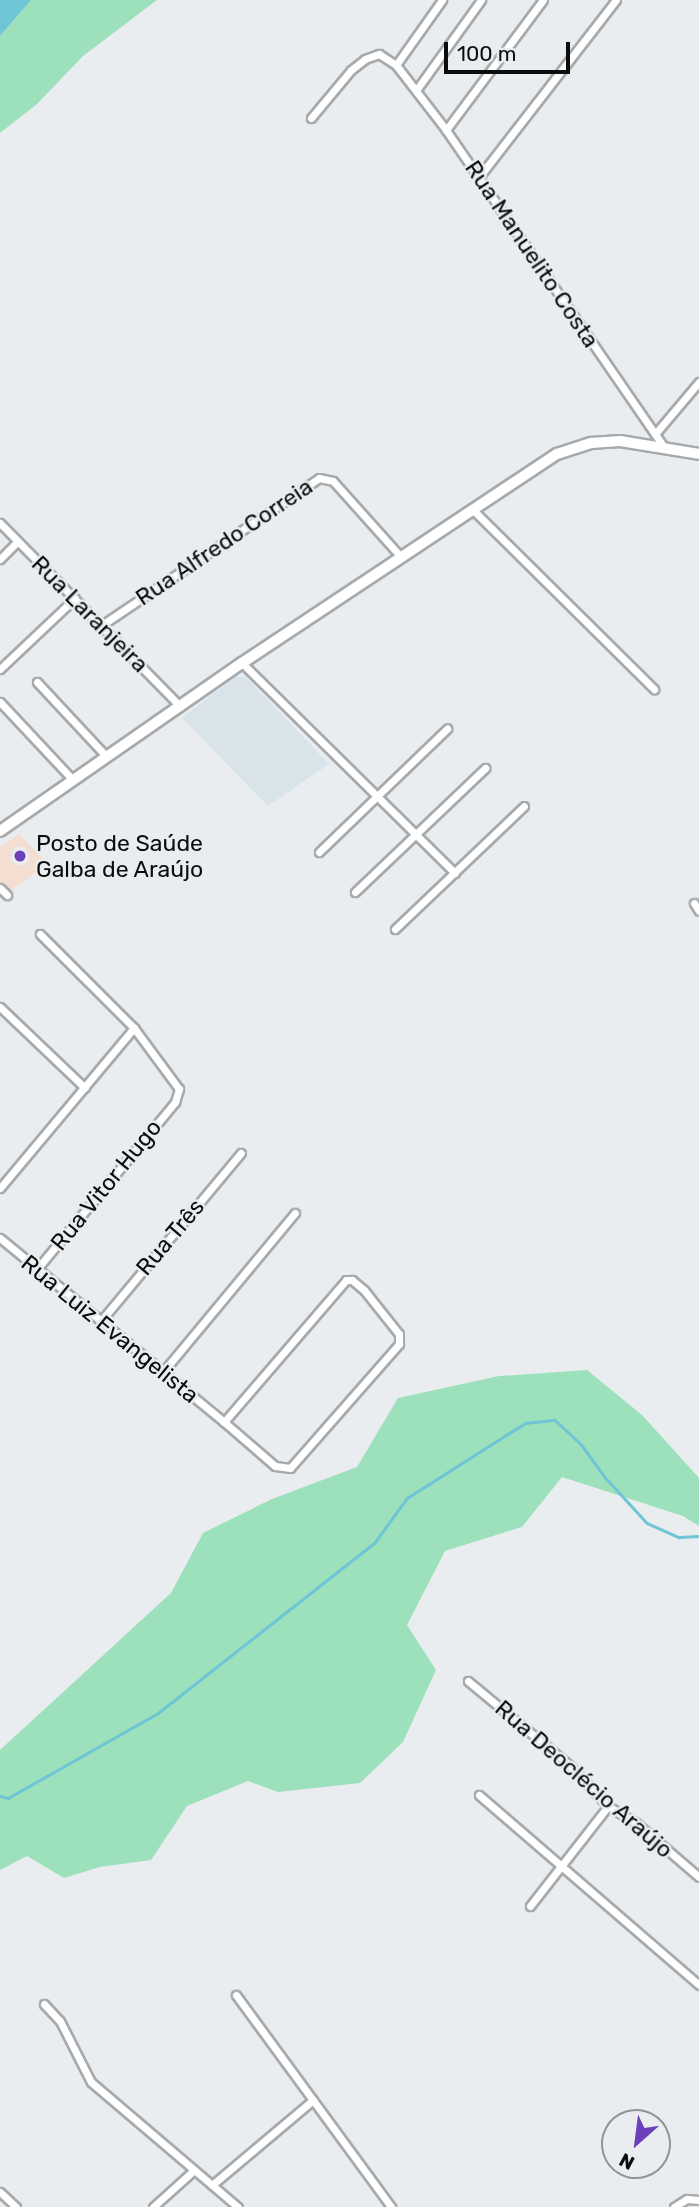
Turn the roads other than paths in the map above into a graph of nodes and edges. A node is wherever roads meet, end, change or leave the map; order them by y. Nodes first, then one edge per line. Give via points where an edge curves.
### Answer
1 (442, 0) edge
2 (481, 0) edge
3 (543, 0) edge
4 (616, 0) edge
5 (396, 65) junction
6 (416, 89) junction
7 (311, 118) dead end
8 (446, 130) junction
9 (479, 177) junction
10 (699, 382) edge
11 (655, 434) junction
12 (664, 447) junction
13 (699, 453) edge
14 (473, 510) junction
15 (0, 523) edge
16 (18, 541) junction
17 (401, 557) junction
18 (0, 559) edge
19 (75, 598) junction
20 (102, 625) junction
21 (242, 663) junction
22 (0, 669) edge
23 (37, 682) dead end
24 (654, 689) dead end
25 (0, 702) edge
26 (180, 706) junction
27 (447, 730) dead end
28 (106, 756) junction
29 (485, 768) dead end
30 (73, 780) junction
31 (377, 796) junction
32 (524, 806) dead end
33 (0, 831) edge
34 (416, 835) junction
35 (319, 852) dead end
36 (455, 873) junction
37 (0, 888) edge
38 (355, 892) dead end
39 (7, 895) dead end
40 (694, 903) dead end
41 (699, 911) edge
42 (395, 929) dead end
43 (40, 934) dead end
44 (0, 1007) edge
45 (134, 1028) junction
46 (85, 1088) junction
47 (241, 1153) dead end
48 (0, 1188) edge
49 (295, 1213) dead end
50 (0, 1238) edge
51 (37, 1269) junction
52 (100, 1322) junction
53 (162, 1373) junction
54 (223, 1420) junction
55 (468, 1681) dead end
56 (480, 1795) dead end
57 (608, 1806) junction
58 (560, 1868) junction
59 (699, 1877) edge
60 (530, 1906) dead end
61 (699, 1985) edge
62 (236, 1995) dead end
63 (44, 2004) dead end
64 (313, 2100) junction
65 (193, 2171) junction
66 (212, 2185) junction
67 (0, 2192) edge
68 (699, 2200) edge
69 (16, 2207) edge
70 (153, 2207) edge
71 (238, 2207) edge
72 (391, 2207) edge
73 (674, 2207) edge

1 - 5 street
2 - 6 street
3 - 8 street
4 - 9 street
5 - 6 street, Rua Manuelito Costa
5 - 7 street via 379,54 365,59
6 - 8 street, Rua Manuelito Costa
8 - 9 street, Rua Manuelito Costa
9 - 11 street, Rua Manuelito Costa
10 - 11 street
11 - 12 street, Rua Manuelito Costa
12 - 13 main road
12 - 14 main road via 620,442 571,448
14 - 17 main road
14 - 24 street
15 - 16 street, Rua Laranjeira
16 - 18 street
16 - 19 street, Rua Laranjeira
17 - 20 street, Rua Alfredo Correia via 333,481 319,478
17 - 21 main road
19 - 20 street, Rua Laranjeira
19 - 22 street
20 - 26 street, Rua Laranjeira
21 - 26 main road
21 - 31 street
23 - 28 street
25 - 30 street
26 - 28 main road
27 - 31 street
28 - 30 main road
29 - 34 street
30 - 33 main road
31 - 34 street
31 - 35 street
32 - 36 street
34 - 36 street
34 - 38 street
36 - 42 street
37 - 39 street
40 - 41 street
43 - 45 street
44 - 46 street
45 - 46 street
45 - 51 street, Rua Vitor Hugo via 177,1083 176,1101
46 - 48 street
47 - 52 street, Rua Três
49 - 53 street
50 - 51 street, Rua Luiz Evangelista
51 - 52 street, Rua Luiz Evangelista
52 - 53 street, Rua Luiz Evangelista
53 - 54 street, Rua Luiz Evangelista
54 - 54 street, Rua Luiz Evangelista via 348,1279 364,1290 399,1334 399,1344 290,1468 275,1466
55 - 57 street, Rua Deoclécio Araújo via 569,1765
56 - 58 street
57 - 58 street
57 - 59 street, Rua Deoclécio Araújo via 635,1822
58 - 60 street
58 - 61 street
62 - 64 street
63 - 65 street via 60,2021 91,2082
64 - 66 street
64 - 72 street
65 - 66 street
65 - 70 street
66 - 71 street
67 - 69 street
68 - 73 street via 687,2199

